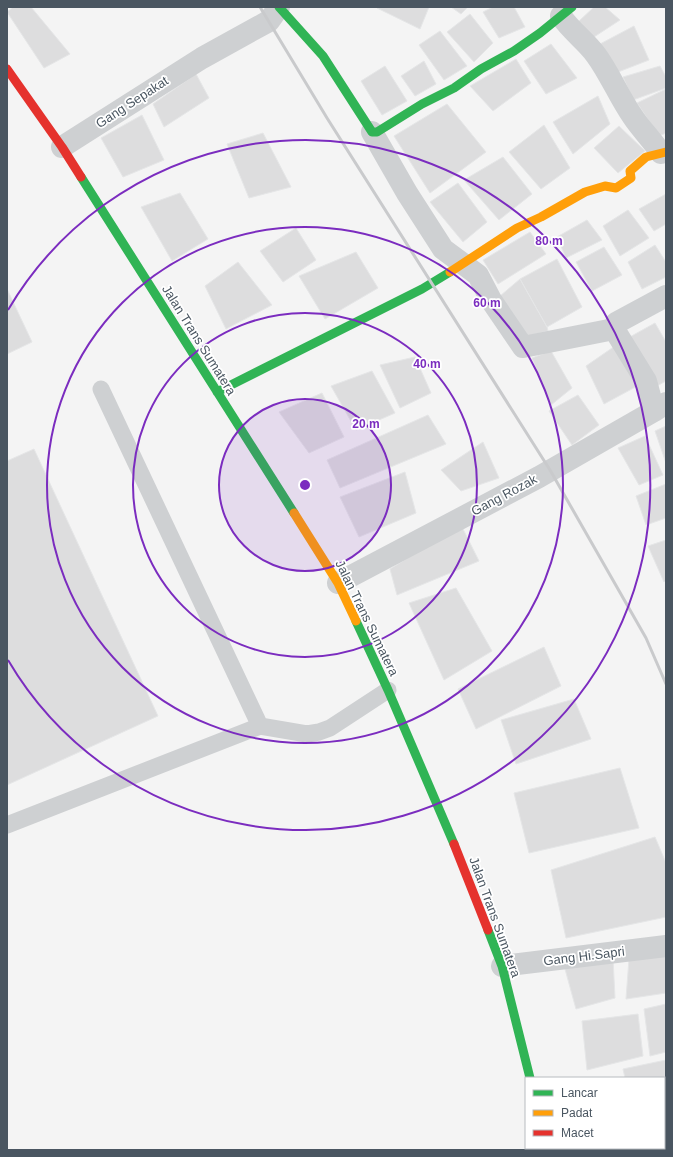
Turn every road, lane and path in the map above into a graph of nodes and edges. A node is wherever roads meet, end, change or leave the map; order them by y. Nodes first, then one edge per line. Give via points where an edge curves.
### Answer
1 (279, 7) edge
2 (567, 12) edge
3 (7, 69) edge
4 (372, 132) junction
5 (62, 147) junction
6 (663, 153) edge
7 (463, 263) junction
8 (666, 296) edge
9 (614, 329) junction
10 (101, 389) dead end
11 (216, 392) junction
12 (660, 407) edge
13 (338, 583) junction
14 (388, 690) junction
15 (260, 726) junction
16 (7, 825) edge
17 (666, 946) edge
18 (502, 966) junction
19 (530, 1077) edge

1 - 4 main road via 323,56
1 - 5 street, Gang Sepakat via 269,21 202,58
2 - 4 main road via 514,51 481,69 454,88 377,132
2 - 6 street via 565,22 597,56 632,116
3 - 5 main road, Jalan Trans Sumatera
4 - 7 street via 406,193 443,249
5 - 11 main road, Jalan Trans Sumatera
6 - 7 main road via 646,157 630,171 631,178 616,188 605,186 584,192 517,228
7 - 9 street via 478,275 523,347
7 - 11 main road via 422,289
8 - 9 street via 616,323
9 - 12 street
10 - 15 lane
11 - 13 main road, Jalan Trans Sumatera
12 - 13 street, Gang Rozak via 539,477
13 - 14 main road, Jalan Trans Sumatera
14 - 15 lane via 330,728 319,732 307,734
14 - 18 main road, Jalan Trans Sumatera via 442,814
15 - 16 lane
17 - 18 street, Gang Hi.Sapri
18 - 19 main road, Jalan Trans Sumatera

